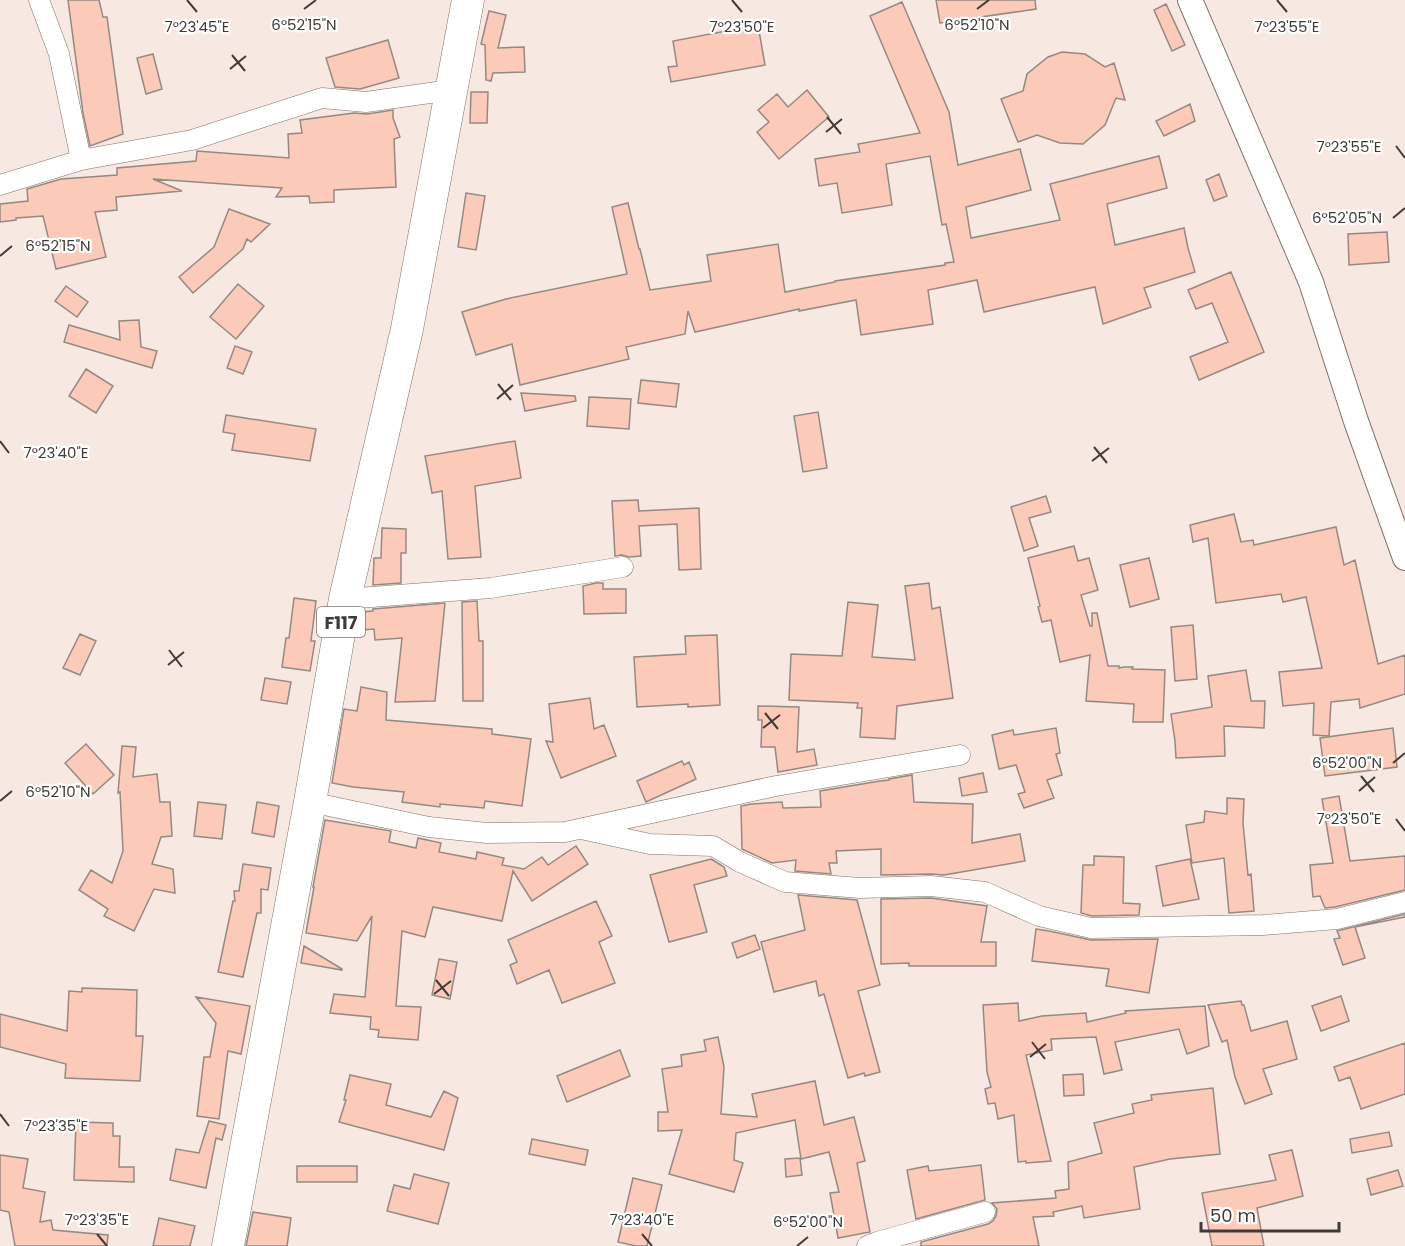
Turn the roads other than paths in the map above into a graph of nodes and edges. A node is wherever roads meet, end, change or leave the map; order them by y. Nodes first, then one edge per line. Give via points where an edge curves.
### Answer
1 (39, 0) edge
2 (468, 0) edge
3 (1190, 0) edge
4 (452, 90) junction
5 (81, 160) junction
6 (0, 185) edge
7 (1405, 558) edge
8 (623, 567) dead end
9 (345, 599) junction
10 (960, 754) dead end
11 (310, 802) junction
12 (581, 829) junction
13 (1405, 902) edge
14 (985, 1212) dead end
15 (228, 1246) edge
16 (867, 1246) edge

1 - 5 street via 59,54
2 - 4 main road, F117
3 - 7 street via 1311,282
4 - 5 street via 366,102 322,98 192,140
4 - 9 main road, F117 via 407,329
5 - 6 street
8 - 9 street via 491,588
9 - 11 main road, F117
10 - 12 street via 776,786
11 - 12 street via 429,826 487,833
11 - 15 main road, F117
12 - 13 street via 650,844 713,846 785,882 860,888 931,886 985,892 1039,916 1091,928 1316,921
14 - 16 street

